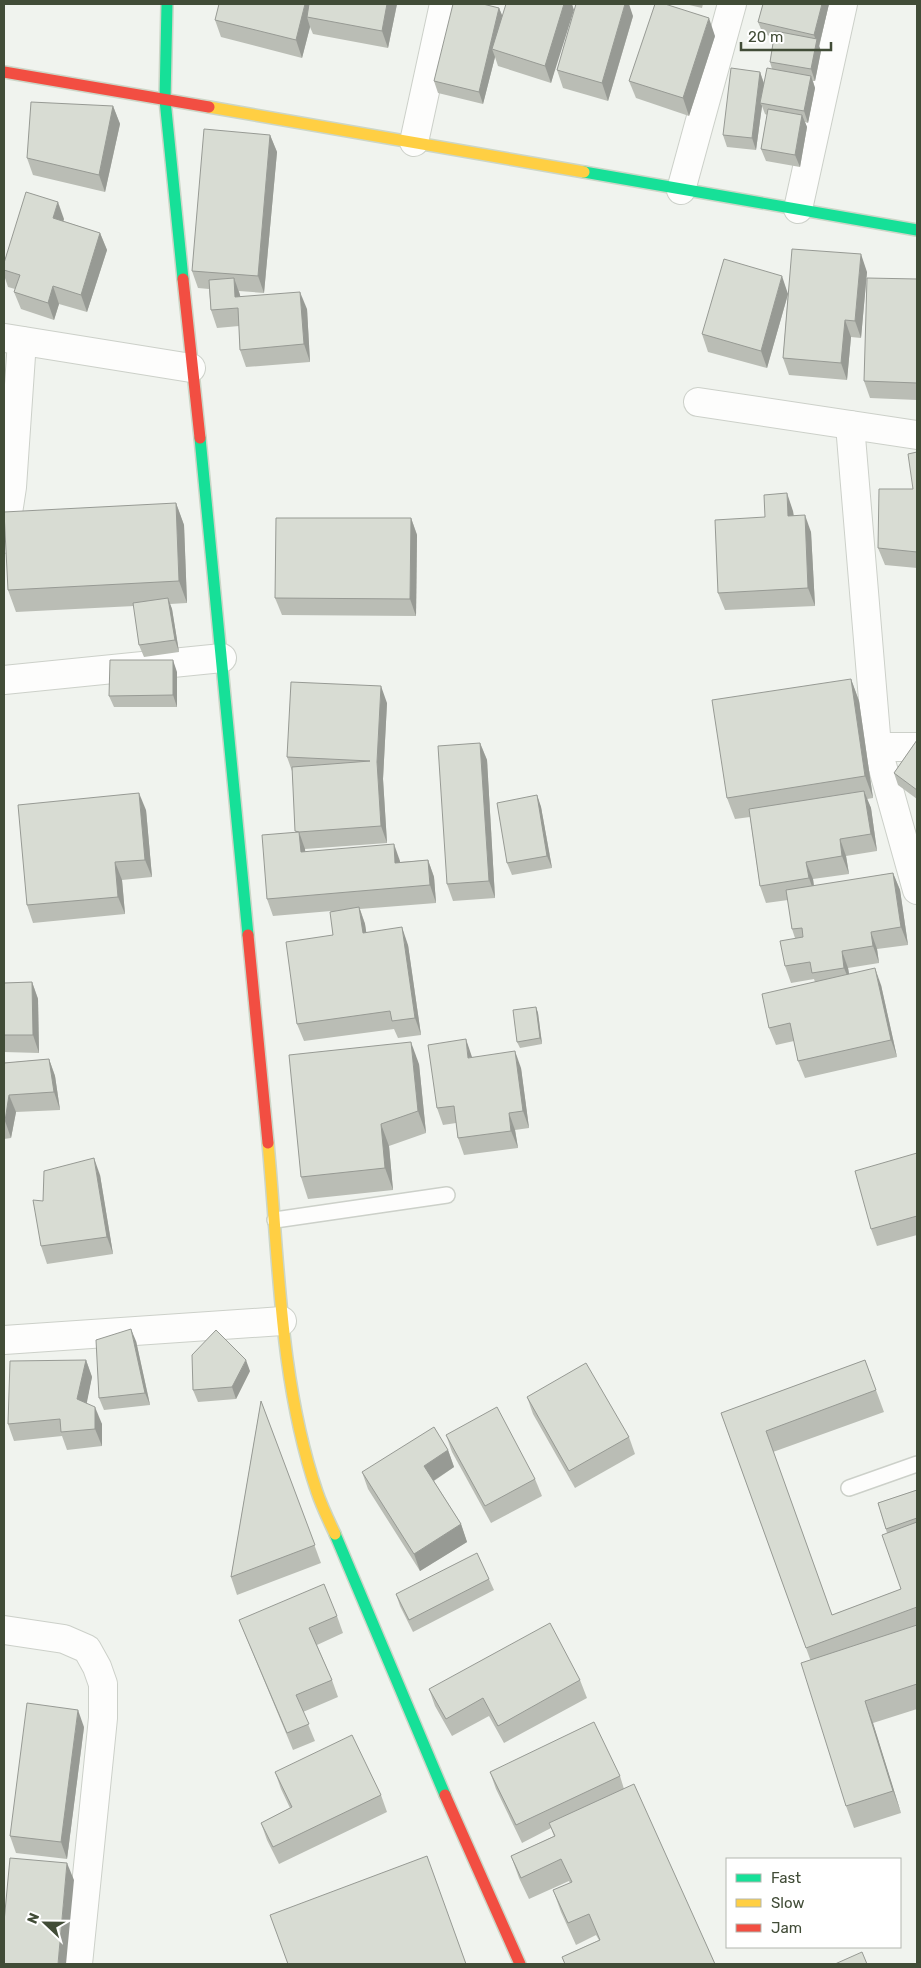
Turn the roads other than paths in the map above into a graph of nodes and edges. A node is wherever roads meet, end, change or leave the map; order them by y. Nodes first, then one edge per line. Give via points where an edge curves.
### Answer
1 (167, 4) edge
2 (444, 4) edge
3 (732, 4) edge
4 (843, 4) edge
5 (4, 72) edge
6 (164, 100) junction
7 (414, 142) junction
8 (681, 190) junction
9 (798, 208) junction
10 (917, 230) edge
11 (13, 340) edge
12 (191, 368) junction
13 (698, 402) dead end
14 (850, 425) junction
15 (917, 435) edge
16 (4, 539) edge
17 (222, 658) junction
18 (4, 680) edge
19 (877, 748) junction
20 (917, 748) edge
21 (917, 890) edge
22 (447, 1195) dead end
23 (275, 1220) junction
24 (282, 1321) junction
25 (4, 1340) edge
26 (917, 1464) edge
27 (849, 1488) dead end
28 (4, 1630) edge
29 (78, 1964) edge
30 (520, 1964) edge

1 - 6 street
2 - 7 street
3 - 8 street
4 - 9 street
5 - 6 street
6 - 7 street
6 - 12 street
7 - 8 street
8 - 9 street
9 - 10 street
11 - 12 street
11 - 16 street via 12,487
12 - 17 street
13 - 14 street
14 - 15 street
14 - 19 street
17 - 18 street
17 - 23 street
19 - 20 street
19 - 21 street
22 - 23 lane
23 - 24 street
24 - 25 street
24 - 30 street via 300,1433 317,1493
26 - 27 lane
28 - 29 street via 64,1639 87,1649 103,1684

